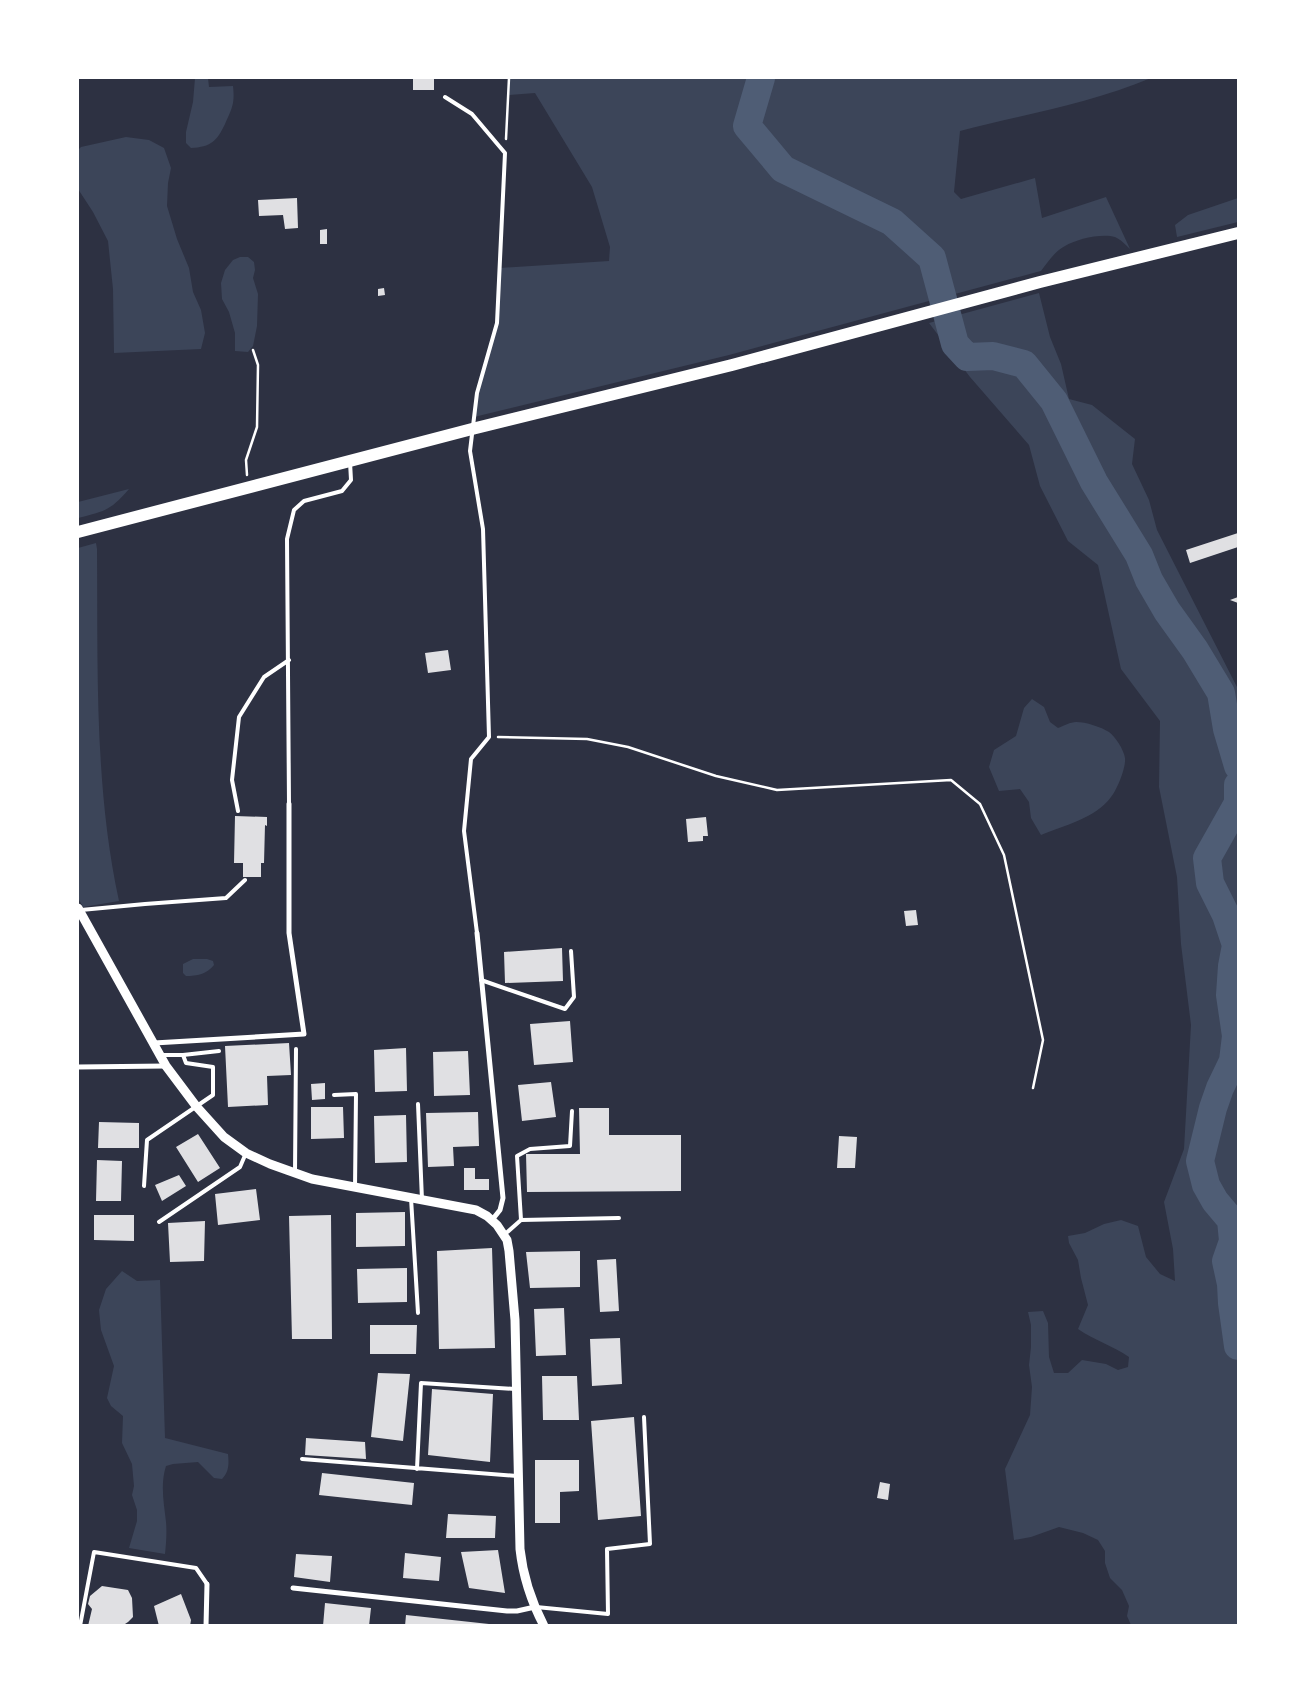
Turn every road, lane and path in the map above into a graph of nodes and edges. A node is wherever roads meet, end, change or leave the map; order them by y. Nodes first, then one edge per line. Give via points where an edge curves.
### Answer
1 (509, 78) edge
2 (445, 97) dead end
3 (505, 153) junction
4 (1238, 233) edge
5 (253, 350) dead end
6 (472, 429) junction
7 (350, 460) junction
8 (248, 486) junction
9 (78, 532) edge
10 (289, 660) junction
11 (489, 737) junction
12 (289, 804) joint
13 (238, 811) dead end
14 (245, 880) dead end
15 (78, 909) edge
16 (477, 933) joint
17 (571, 951) dead end
18 (481, 980) junction
19 (153, 1043) junction
20 (296, 1050) dead end
21 (219, 1051) dead end
22 (160, 1055) junction
23 (183, 1055) junction
24 (166, 1066) junction
25 (78, 1068) edge
26 (1033, 1088) dead end
27 (334, 1096) dead end
28 (418, 1104) dead end
29 (196, 1106) junction
30 (572, 1111) dead end
31 (246, 1153) junction
32 (295, 1174) junction
33 (144, 1186) dead end
34 (355, 1188) junction
35 (411, 1198) junction
36 (422, 1200) junction
37 (620, 1218) dead end
38 (492, 1220) junction
39 (521, 1220) junction
40 (159, 1222) dead end
41 (504, 1235) junction
42 (418, 1313) dead end
43 (517, 1389) junction
44 (644, 1417) dead end
45 (302, 1459) dead end
46 (417, 1469) junction
47 (519, 1476) junction
48 (207, 1584) joint
49 (293, 1588) dead end
50 (535, 1608) junction
51 (80, 1626) edge
52 (206, 1626) edge
53 (544, 1626) edge

1 - 3 path
2 - 3 lane via 472,114
3 - 6 lane via 497,323 477,393
4 - 6 main road
5 - 8 path via 258,365 257,427 246,460
6 - 7 main road
6 - 11 lane via 470,451 483,529
7 - 8 main road
7 - 10 lane via 351,480 342,491 304,501 294,510 288,539
8 - 9 main road
10 - 12 lane
10 - 13 lane via 264,676 240,717 232,780
11 - 16 lane via 471,759 464,832
11 - 26 path via 587,739 628,747 716,776 777,790 951,780 980,804 1004,855 1042,1040
12 - 19 street via 289,933 304,1034
14 - 15 lane via 226,898
15 - 19 street
16 - 18 street
17 - 18 lane via 574,997 565,1009
18 - 38 street via 503,1198 500,1210
19 - 22 street
20 - 32 lane
21 - 23 lane
22 - 23 lane
22 - 24 street
23 - 29 lane via 186,1063 213,1067 213,1096
24 - 25 street
24 - 29 street
27 - 34 lane via 356,1094
28 - 36 lane
29 - 31 street via 224,1138
29 - 33 lane via 147,1140
30 - 39 lane via 570,1146 530,1149 517,1156
31 - 32 street
31 - 40 lane via 240,1168
32 - 34 street
34 - 35 street
35 - 36 street
35 - 42 lane
36 - 38 street via 476,1210
37 - 39 lane
38 - 41 street
39 - 41 lane
41 - 43 street via 510,1251
43 - 46 lane via 421,1383
43 - 47 street
44 - 50 lane via 650,1544 607,1549 608,1614
45 - 46 lane
46 - 47 lane
47 - 50 street via 522,1567
48 - 51 lane via 196,1568 94,1552
48 - 52 street
49 - 50 street via 507,1611
50 - 53 street

